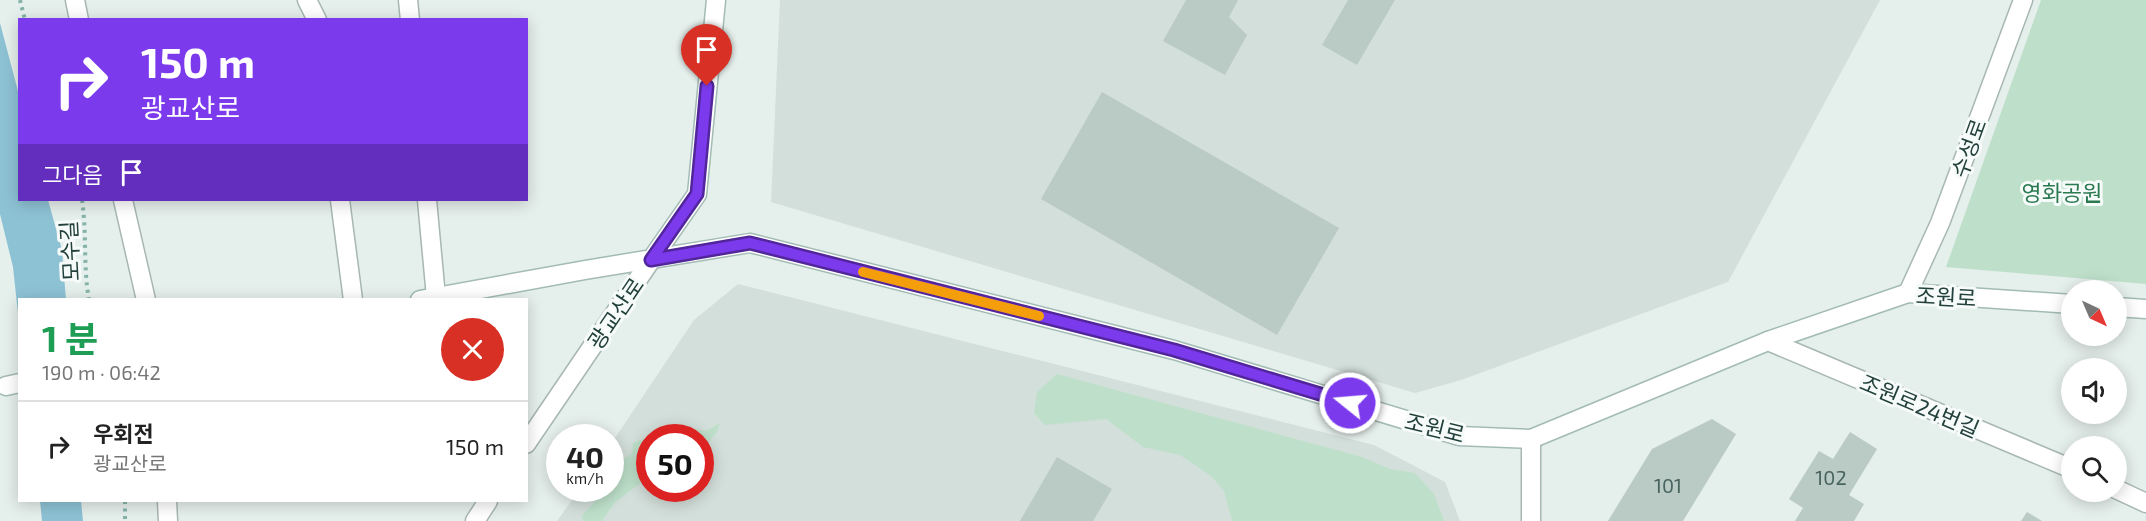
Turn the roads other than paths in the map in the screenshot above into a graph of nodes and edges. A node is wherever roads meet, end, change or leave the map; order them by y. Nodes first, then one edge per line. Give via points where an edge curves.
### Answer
1 (75, 0) edge
2 (308, 0) edge
3 (408, 0) edge
4 (716, 0) edge
5 (2023, 0) edge
6 (79, 18) edge
7 (316, 18) edge
8 (410, 18) edge
9 (123, 201) edge
10 (340, 201) edge
11 (427, 201) edge
12 (651, 260) junction
13 (1908, 293) junction
14 (146, 298) edge
15 (353, 298) edge
16 (428, 298) edge
17 (2061, 303) edge
18 (2127, 308) edge
19 (2146, 309) edge
20 (1768, 340) junction
21 (1531, 438) junction
22 (528, 441) edge
23 (2061, 465) edge
24 (2127, 494) edge
25 (167, 502) edge
26 (488, 502) edge
27 (2146, 503) edge
28 (168, 521) edge
29 (475, 521) edge
30 (1531, 521) edge

1 - 6 main road
2 - 7 main road
3 - 8 main road
4 - 12 main road, 광교산로 via 697,194
5 - 13 main road, 수성로 via 1940,223
9 - 14 main road
10 - 15 main road
11 - 16 main road
12 - 16 main road, 조원로
12 - 21 main road, 조원로 via 750,243 1174,350 1460,436
12 - 22 main road, 광교산로
13 - 17 main road, 조원로
13 - 20 main road, 조원로
18 - 19 main road
20 - 21 main road, 조원로
20 - 23 main road, 조원로24번길
21 - 30 main road
24 - 27 main road
25 - 28 main road
26 - 29 main road

